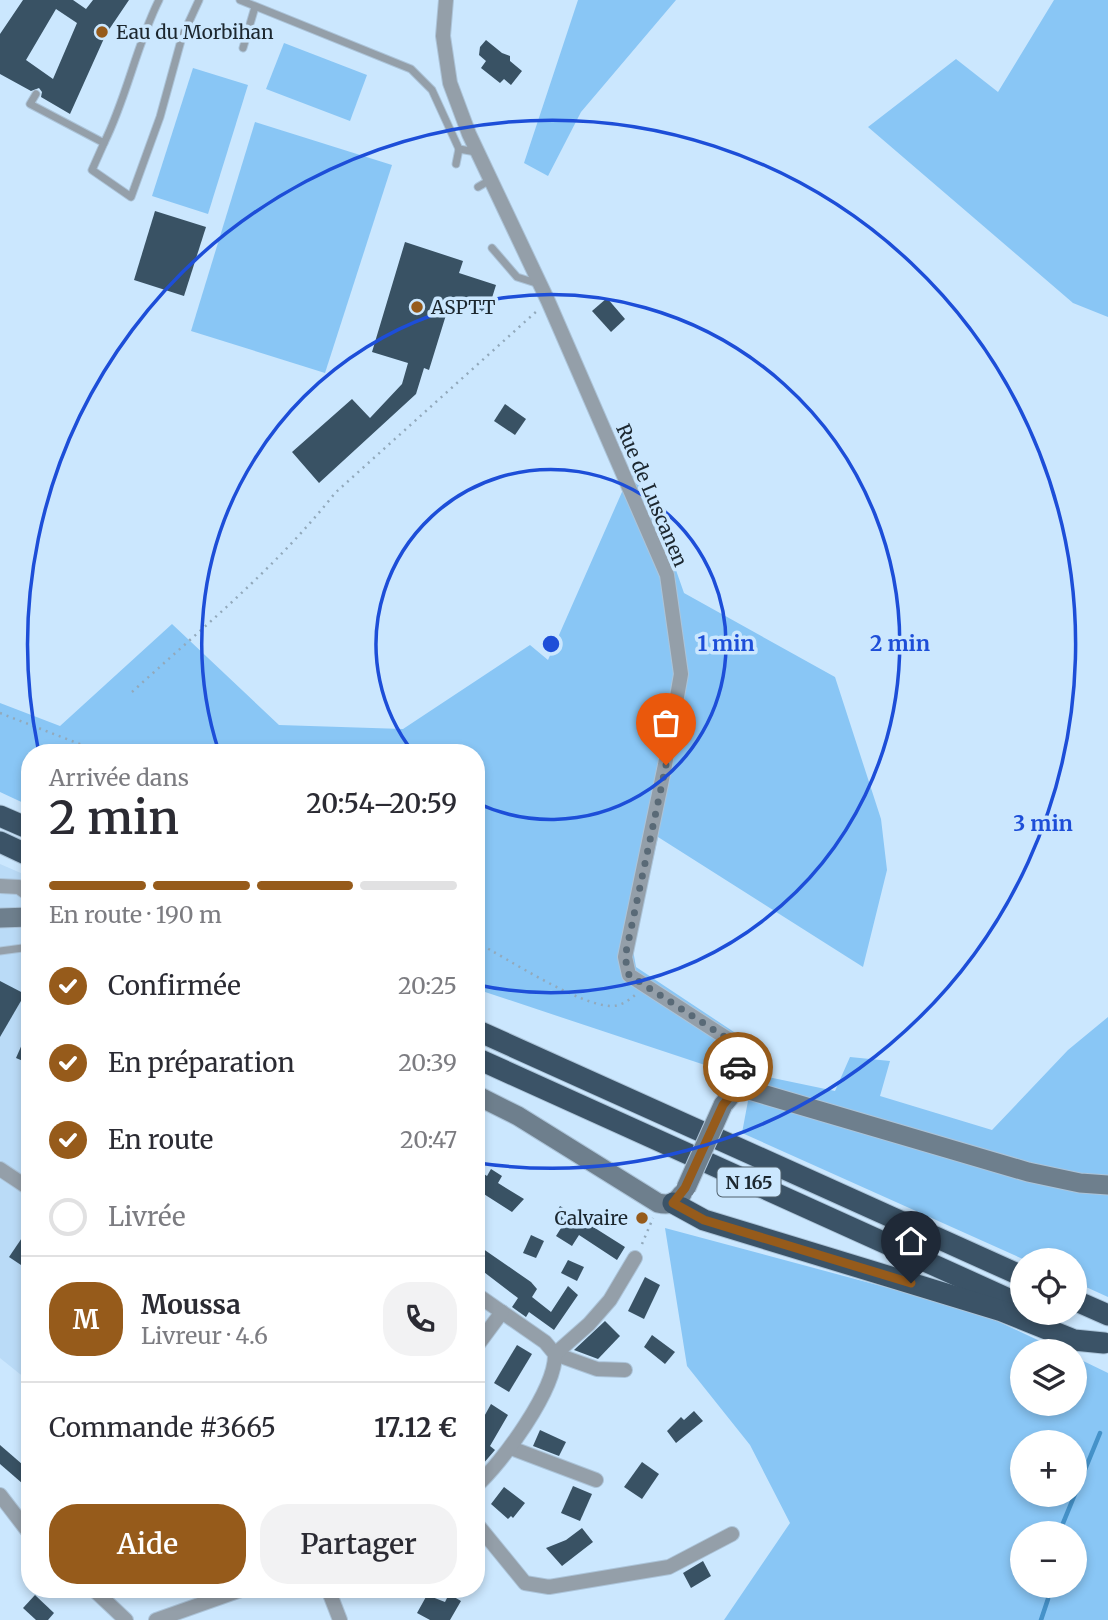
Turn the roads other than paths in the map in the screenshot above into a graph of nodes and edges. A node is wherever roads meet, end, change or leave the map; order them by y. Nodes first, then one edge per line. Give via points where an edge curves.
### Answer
1 (159, 0) edge
2 (199, 0) edge
3 (240, 0) edge
4 (446, 0) edge
5 (255, 7) junction
6 (243, 48) dead end
7 (36, 94) dead end
8 (104, 143) junction
9 (458, 149) junction
10 (477, 152) junction
11 (456, 164) dead end
12 (492, 248) dead end
13 (540, 284) junction
14 (0, 816) edge
15 (21, 825) edge
16 (0, 842) edge
17 (21, 852) edge
18 (0, 886) edge
19 (21, 888) edge
20 (21, 917) edge
21 (0, 918) edge
22 (21, 948) edge
23 (0, 951) edge
24 (485, 1034) edge
25 (485, 1062) edge
26 (737, 1088) junction
27 (485, 1100) edge
28 (0, 1169) edge
29 (21, 1183) edge
30 (1108, 1185) edge
31 (673, 1198) junction
32 (635, 1258) road end
33 (1010, 1271) edge
34 (485, 1300) edge
35 (1010, 1300) edge
36 (1087, 1306) edge
37 (502, 1312) junction
38 (1108, 1315) edge
39 (1067, 1325) edge
40 (485, 1335) edge
41 (1106, 1343) edge
42 (555, 1354) junction
43 (625, 1370) dead end
44 (511, 1448) junction
45 (485, 1476) edge
46 (596, 1480) dead end
47 (0, 1495) edge
48 (21, 1522) edge
49 (485, 1534) edge
50 (732, 1534) dead end
51 (103, 1598) edge
52 (218, 1598) edge
53 (331, 1598) edge
54 (126, 1620) edge
55 (156, 1620) edge
56 (340, 1620) edge

1 - 8 lane
2 - 8 lane via 182,37 131,197 92,170
3 - 5 lane
4 - 10 street, Rue de Luscanen via 443,36 450,83
5 - 6 lane
5 - 9 lane via 411,69 432,90
7 - 8 lane via 30,104
9 - 10 lane
9 - 11 lane
10 - 13 street, Rue de Luscanen via 484,183
12 - 13 lane via 517,277
13 - 26 street, Rue de Luscanen via 667,575 681,674 625,957 629,975 731,1041 737,1051
14 - 15 highway
16 - 17 highway
18 - 19 street
20 - 21 street
22 - 23 lane
24 - 33 highway, N 165
25 - 35 highway, N 165
26 - 30 street via 1028,1172
26 - 31 street, bridge via 723,1105
27 - 31 street
28 - 29 street
31 - 41 highway via 704,1220 1002,1311 1073,1340
32 - 42 street via 603,1308
34 - 37 street
36 - 38 highway
37 - 40 street
37 - 42 street
39 - 41 highway
42 - 43 street via 597,1369
42 - 44 street via 549,1383
44 - 45 street
44 - 46 street
47 - 48 street
49 - 50 street via 525,1583 549,1587 669,1567
51 - 54 street
52 - 55 street
53 - 56 street

